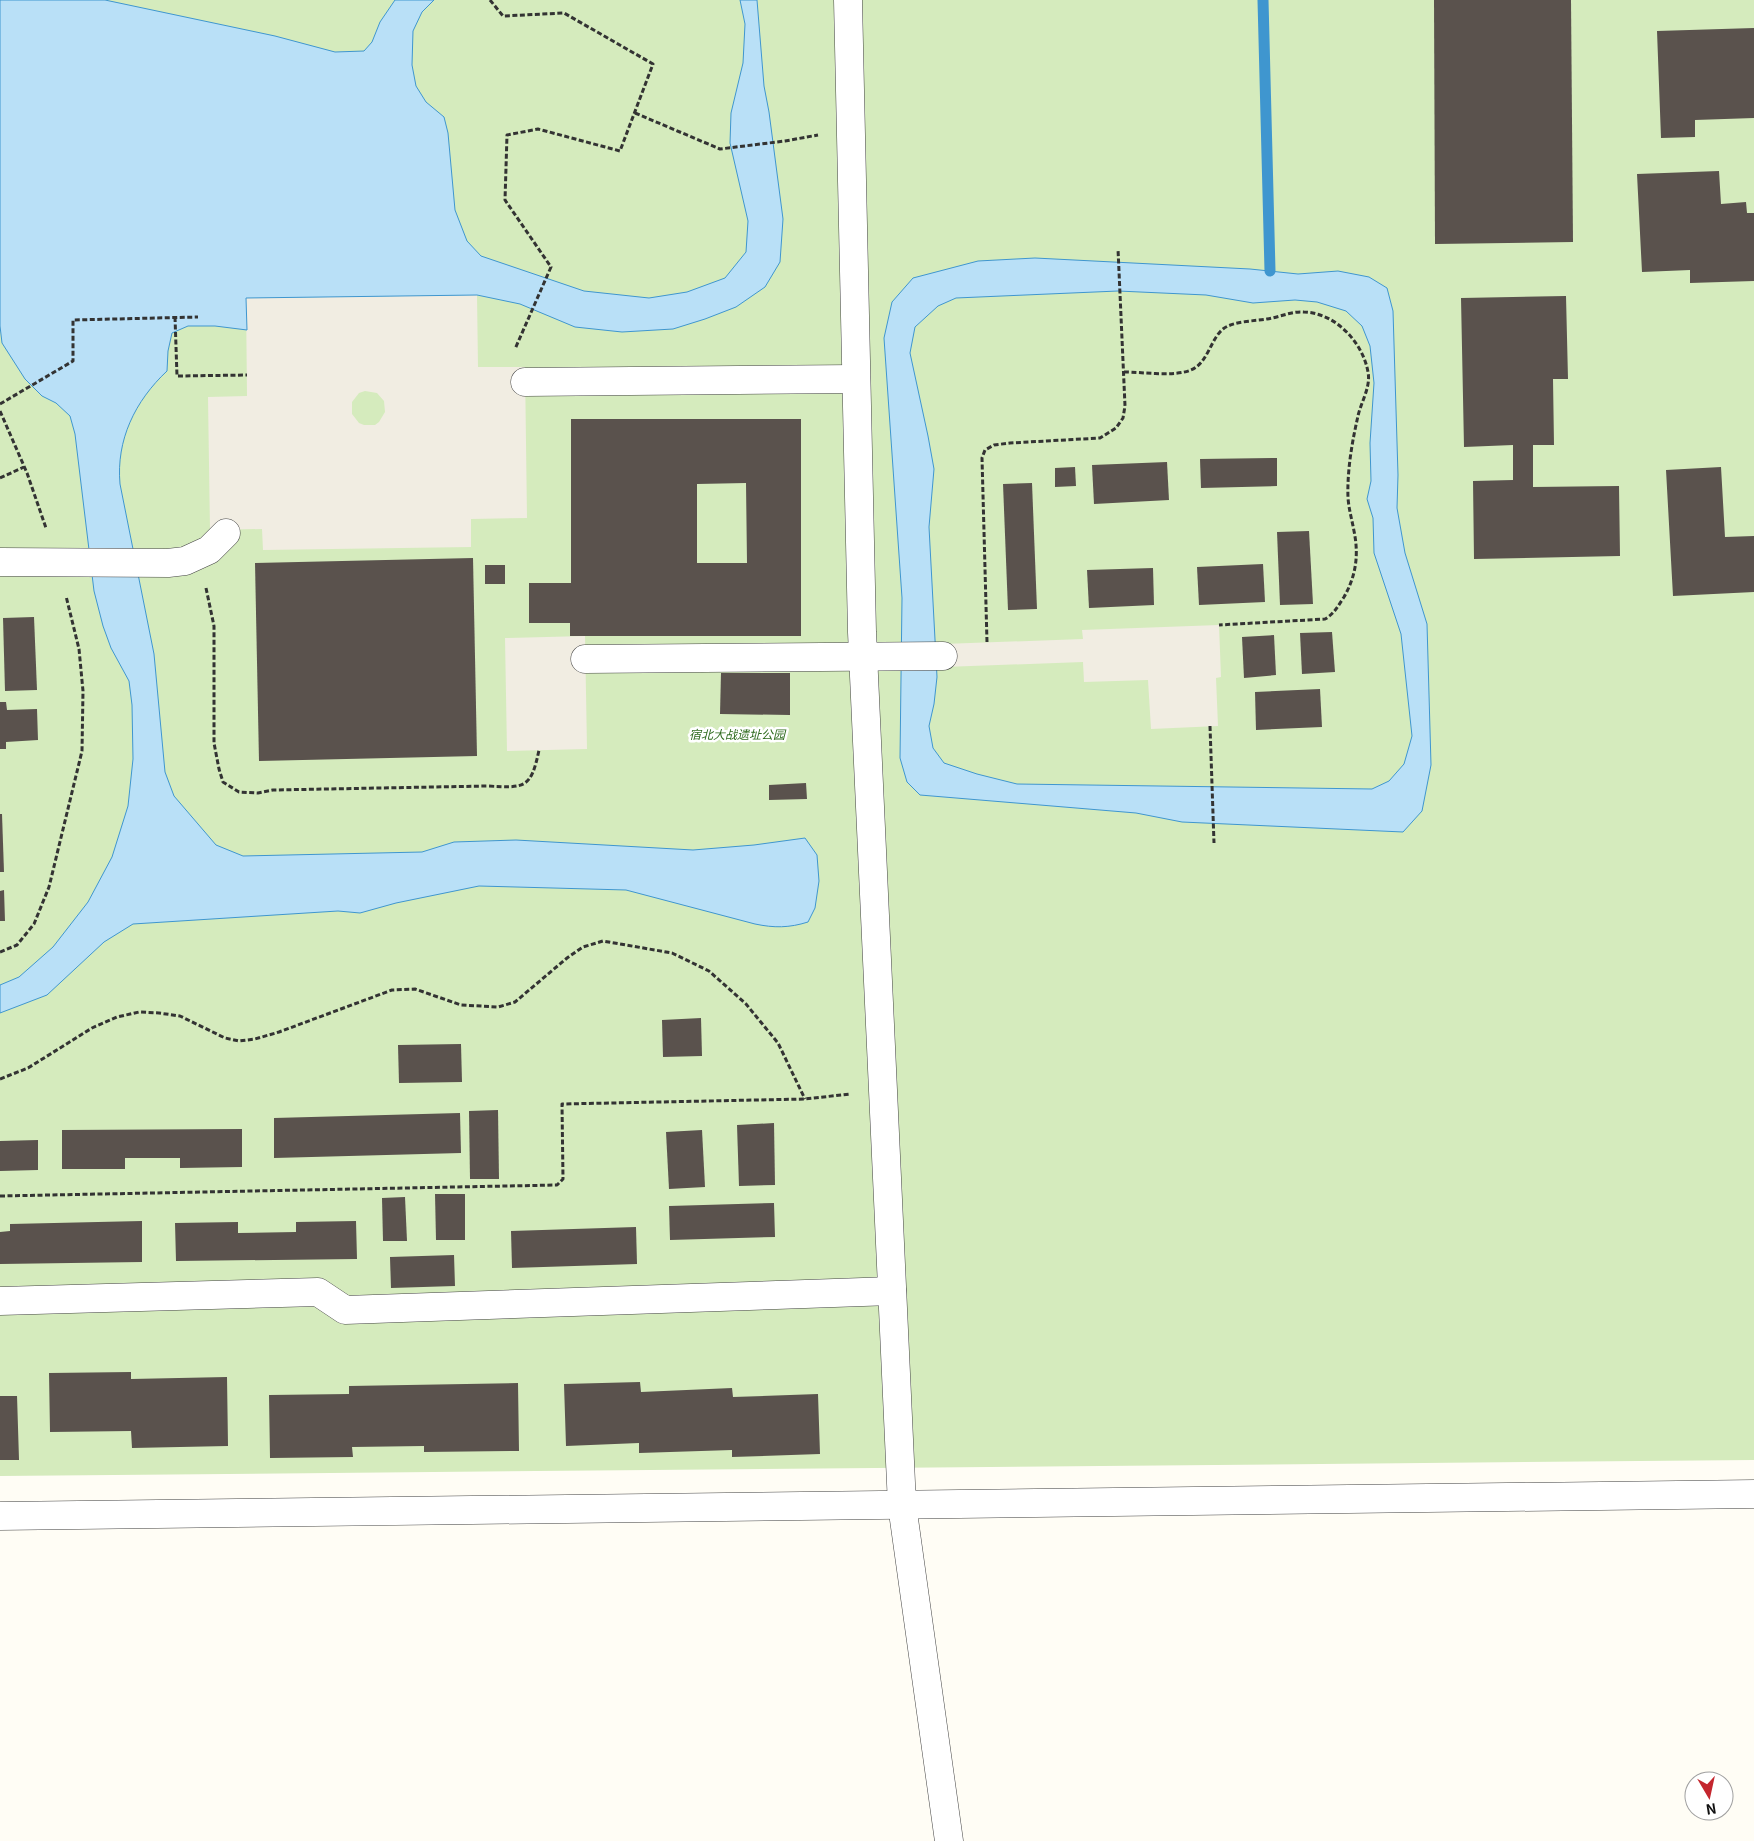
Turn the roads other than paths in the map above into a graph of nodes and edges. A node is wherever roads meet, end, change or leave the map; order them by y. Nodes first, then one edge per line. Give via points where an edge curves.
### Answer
1 (848, 0) edge
2 (856, 379) junction
3 (525, 382) dead end
4 (226, 533) dead end
5 (0, 562) edge
6 (943, 656) dead end
7 (864, 658) junction
8 (585, 659) dead end
9 (892, 1291) junction
10 (0, 1300) edge
11 (1754, 1494) edge
12 (902, 1505) junction
13 (0, 1516) edge
14 (949, 1841) edge

1 - 2 street
2 - 3 street
2 - 7 street
4 - 5 street via 209,550 168,563
6 - 7 street
7 - 8 street
7 - 9 street
9 - 10 street via 345,1310 318,1292
9 - 12 street
11 - 12 street
12 - 13 street
12 - 14 street

